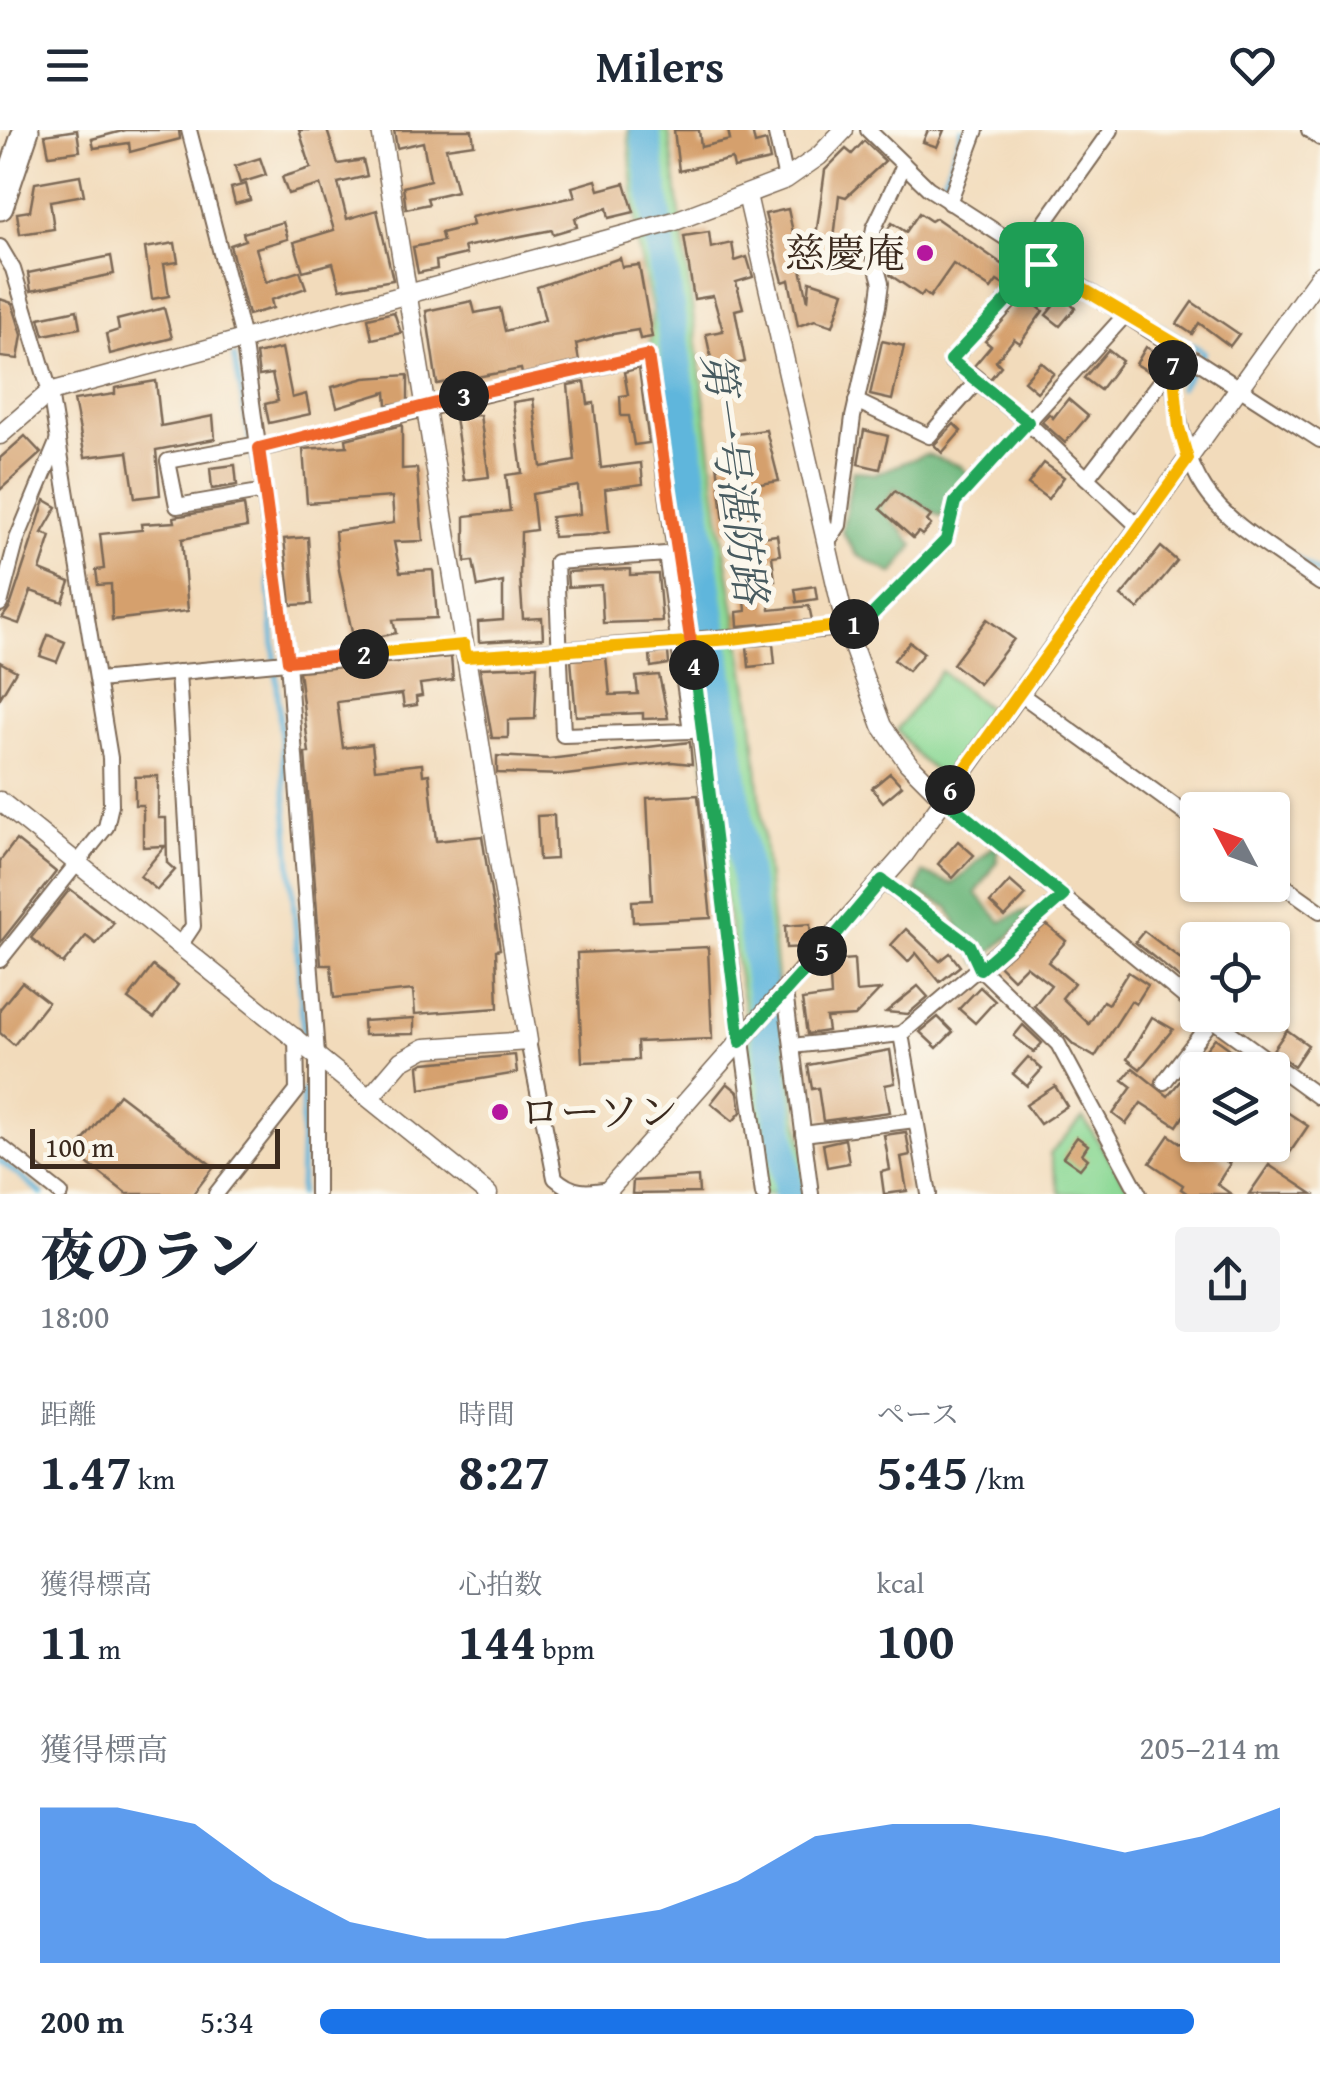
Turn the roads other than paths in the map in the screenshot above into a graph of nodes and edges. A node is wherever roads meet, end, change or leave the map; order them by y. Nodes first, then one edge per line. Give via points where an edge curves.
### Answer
1 (26, 130) edge
2 (190, 130) edge
3 (381, 130) edge
4 (775, 130) edge
5 (844, 130) edge
6 (868, 130) edge
7 (976, 130) edge
8 (1111, 130) edge
9 (1308, 130) edge
10 (1320, 138) edge
11 (904, 165) junction
12 (786, 179) junction
13 (2, 195) edge
14 (747, 195) junction
15 (951, 198) junction
16 (0, 247) edge
17 (1024, 252) junction
18 (1041, 264) junction
19 (1320, 275) edge
20 (406, 292) junction
21 (1126, 314) junction
22 (243, 338) junction
23 (1186, 350) junction
24 (1172, 367) junction
25 (977, 381) junction
26 (1240, 387) junction
27 (50, 392) junction
28 (856, 401) junction
29 (424, 405) junction
30 (1028, 422) junction
31 (0, 436) edge
32 (58, 439) junction
33 (1320, 440) edge
34 (255, 446) junction
35 (1188, 459) junction
36 (1087, 478) junction
37 (261, 492) junction
38 (1138, 526) junction
39 (826, 546) junction
40 (1320, 583) edge
41 (0, 604) edge
42 (846, 628) junction
43 (688, 642) junction
44 (465, 651) junction
45 (559, 651) junction
46 (288, 661) junction
47 (178, 672) junction
48 (98, 680) junction
49 (1019, 694) junction
50 (944, 799) junction
51 (0, 801) edge
52 (1180, 810) edge
53 (78, 861) junction
54 (882, 880) junction
55 (1290, 890) edge
56 (1063, 896) junction
57 (1320, 911) edge
58 (181, 944) junction
59 (0, 960) edge
60 (980, 969) junction
61 (1180, 993) edge
62 (782, 995) junction
63 (1199, 1032) edge
64 (1230, 1032) edge
65 (901, 1034) junction
66 (296, 1036) junction
67 (744, 1038) junction
68 (528, 1041) junction
69 (792, 1046) junction
70 (318, 1054) junction
71 (1164, 1082) dead end
72 (370, 1096) junction
73 (1320, 1098) edge
74 (915, 1120) junction
75 (804, 1134) junction
76 (0, 1146) edge
77 (607, 1192) edge
78 (61, 1194) edge
79 (216, 1194) edge
80 (317, 1194) edge
81 (488, 1194) edge
82 (763, 1194) edge
83 (811, 1194) edge
84 (929, 1194) edge
85 (1139, 1194) edge

1 - 13 highway
2 - 22 street
3 - 20 street
4 - 12 street
5 - 12 street
6 - 11 street
7 - 15 street
8 - 17 street
9 - 10 street
11 - 15 street
11 - 28 street via 874,228 871,246 881,283
12 - 14 street
14 - 20 street via 644,230
14 - 39 street
15 - 17 street
16 - 27 street via 13,269
17 - 18 street
18 - 21 street
18 - 25 street via 951,360
19 - 26 street
20 - 22 street
20 - 29 street
21 - 23 street
21 - 30 street
22 - 27 street
22 - 34 street
23 - 24 street
23 - 26 street
24 - 35 street
24 - 36 street
25 - 28 street via 929,436
25 - 30 street
26 - 33 street
26 - 35 street
27 - 31 street
27 - 32 street
28 - 39 street via 839,526
29 - 34 street
29 - 43 street via 648,355
29 - 44 street
30 - 36 street
30 - 42 street via 955,502 946,540 868,619
32 - 41 street via 17,539
32 - 48 street
34 - 37 street
34 - 37 street via 168,461 177,506
35 - 38 street
35 - 40 street via 1202,490 1226,518
36 - 38 street
37 - 46 street
38 - 49 street
39 - 42 street
42 - 43 street
42 - 50 street via 882,726
43 - 45 street
43 - 45 street via 666,554 556,562
43 - 45 street via 691,731 563,735
43 - 67 street
44 - 45 street
44 - 46 street
44 - 68 street
46 - 47 street
46 - 70 street
47 - 48 street
47 - 58 street via 193,926
48 - 53 street via 112,805 106,827
49 - 50 street
49 - 52 street
50 - 54 street
50 - 56 street
51 - 53 street
53 - 58 street
53 - 59 street
54 - 60 street via 969,945
54 - 62 street
55 - 57 street
56 - 60 street
56 - 61 street
58 - 66 street
60 - 65 street
60 - 85 street via 1058,1044
62 - 67 street
62 - 69 street
63 - 71 street
64 - 73 street
65 - 69 street
65 - 74 street
66 - 70 street
66 - 79 street via 297,1091
67 - 77 street
67 - 82 street
68 - 72 street via 425,1048 401,1061
68 - 77 street via 555,1178 580,1194
69 - 75 street
70 - 72 street
70 - 80 street
72 - 81 street
74 - 75 street
74 - 84 street
75 - 83 street
76 - 78 street

